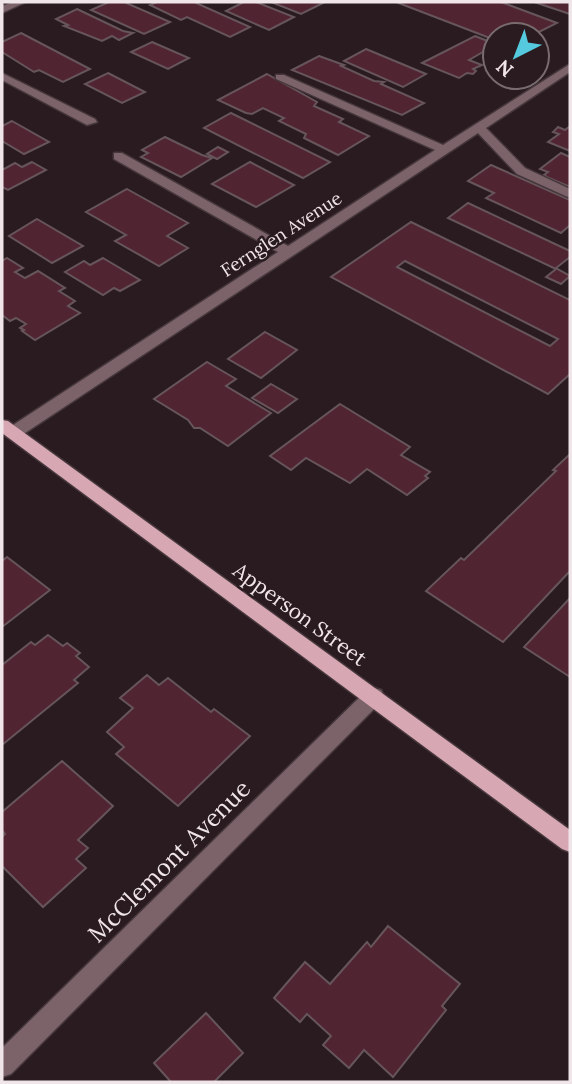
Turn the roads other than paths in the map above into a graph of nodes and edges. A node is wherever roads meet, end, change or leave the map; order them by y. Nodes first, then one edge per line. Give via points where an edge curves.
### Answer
1 (21, 2) edge
2 (2, 10) edge
3 (570, 67) edge
4 (2, 76) edge
5 (280, 77) dead end
6 (91, 122) dead end
7 (478, 127) junction
8 (444, 150) junction
9 (118, 156) dead end
10 (570, 194) edge
11 (288, 253) junction
12 (7, 429) edge
13 (374, 696) junction
14 (570, 842) edge
15 (2, 1065) edge

1 - 2 street
3 - 7 street, Fernglen Avenue
4 - 6 street
5 - 8 street
7 - 8 street, Fernglen Avenue
7 - 10 street via 522,171
8 - 11 street, Fernglen Avenue
9 - 11 street
11 - 12 street, Fernglen Avenue
12 - 13 main road, Apperson Street
13 - 14 main road, Apperson Street
13 - 15 street, McClemont Avenue

